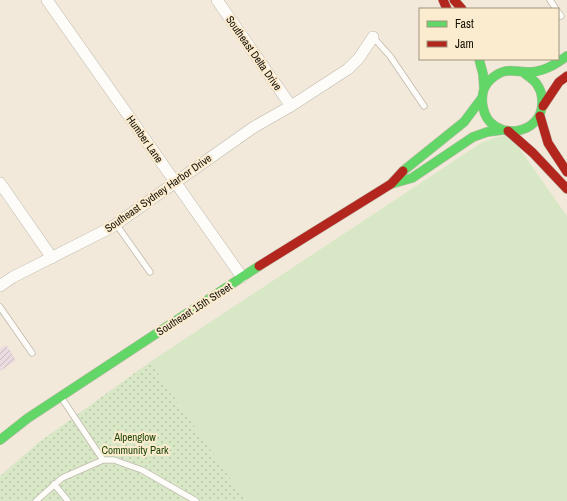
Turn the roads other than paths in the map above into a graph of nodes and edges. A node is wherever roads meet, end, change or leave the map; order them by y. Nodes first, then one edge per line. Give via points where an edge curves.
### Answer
1 (47, 0) edge
2 (217, 0) edge
3 (454, 0) edge
4 (461, 8) edge
5 (373, 37) joint
6 (567, 56) edge
7 (479, 60) edge
8 (505, 60) edge
9 (520, 71) junction
10 (567, 76) edge
11 (484, 89) junction
12 (482, 98) junction
13 (291, 106) junction
14 (424, 106) dead end
15 (543, 106) junction
16 (540, 116) junction
17 (505, 131) junction
18 (567, 172) edge
19 (0, 182) edge
20 (176, 183) junction
21 (391, 184) junction
22 (567, 189) edge
23 (116, 224) junction
24 (52, 258) junction
25 (150, 272) dead end
26 (242, 277) junction
27 (0, 286) edge
28 (0, 307) edge
29 (32, 353) dead end
30 (61, 397) junction
31 (2, 435) edge
32 (103, 460) junction
33 (54, 484) junction
34 (36, 501) edge
35 (68, 501) edge
36 (196, 501) edge

1 - 20 street, Humber Lane
2 - 13 street, Southeast Delta Drive
3 - 4 main road
5 - 13 street, Southeast Sydney Harbor Drive via 348,69
5 - 14 lane via 390,56
6 - 9 main road via 538,71
7 - 11 main road
8 - 9 main road
9 - 11 main road via 506,71 496,75
9 - 15 main road via 533,78 539,86
10 - 15 main road via 559,82
11 - 12 main road
12 - 17 main road via 487,118 493,125
12 - 21 main road, Southeast 15th Street via 464,122 407,167
13 - 20 street, Southeast Sydney Harbor Drive via 254,127
15 - 16 main road
16 - 17 main road via 526,129
16 - 18 main road via 548,143
17 - 21 main road, Southeast 15th Street via 487,132 473,137 412,178
17 - 22 main road via 533,153
19 - 24 street
20 - 23 street, Southeast Sydney Harbor Drive
20 - 26 street, Humber Lane
21 - 26 main road, Southeast 15th Street
23 - 24 street, Southeast Sydney Harbor Drive
23 - 25 lane
24 - 27 street, Southeast Sydney Harbor Drive
26 - 30 main road, Southeast 15th Street
28 - 29 lane
30 - 31 main road, Southeast 15th Street
30 - 32 lane
32 - 33 lane
32 - 36 lane via 114,460 142,470
33 - 34 lane
33 - 35 lane

